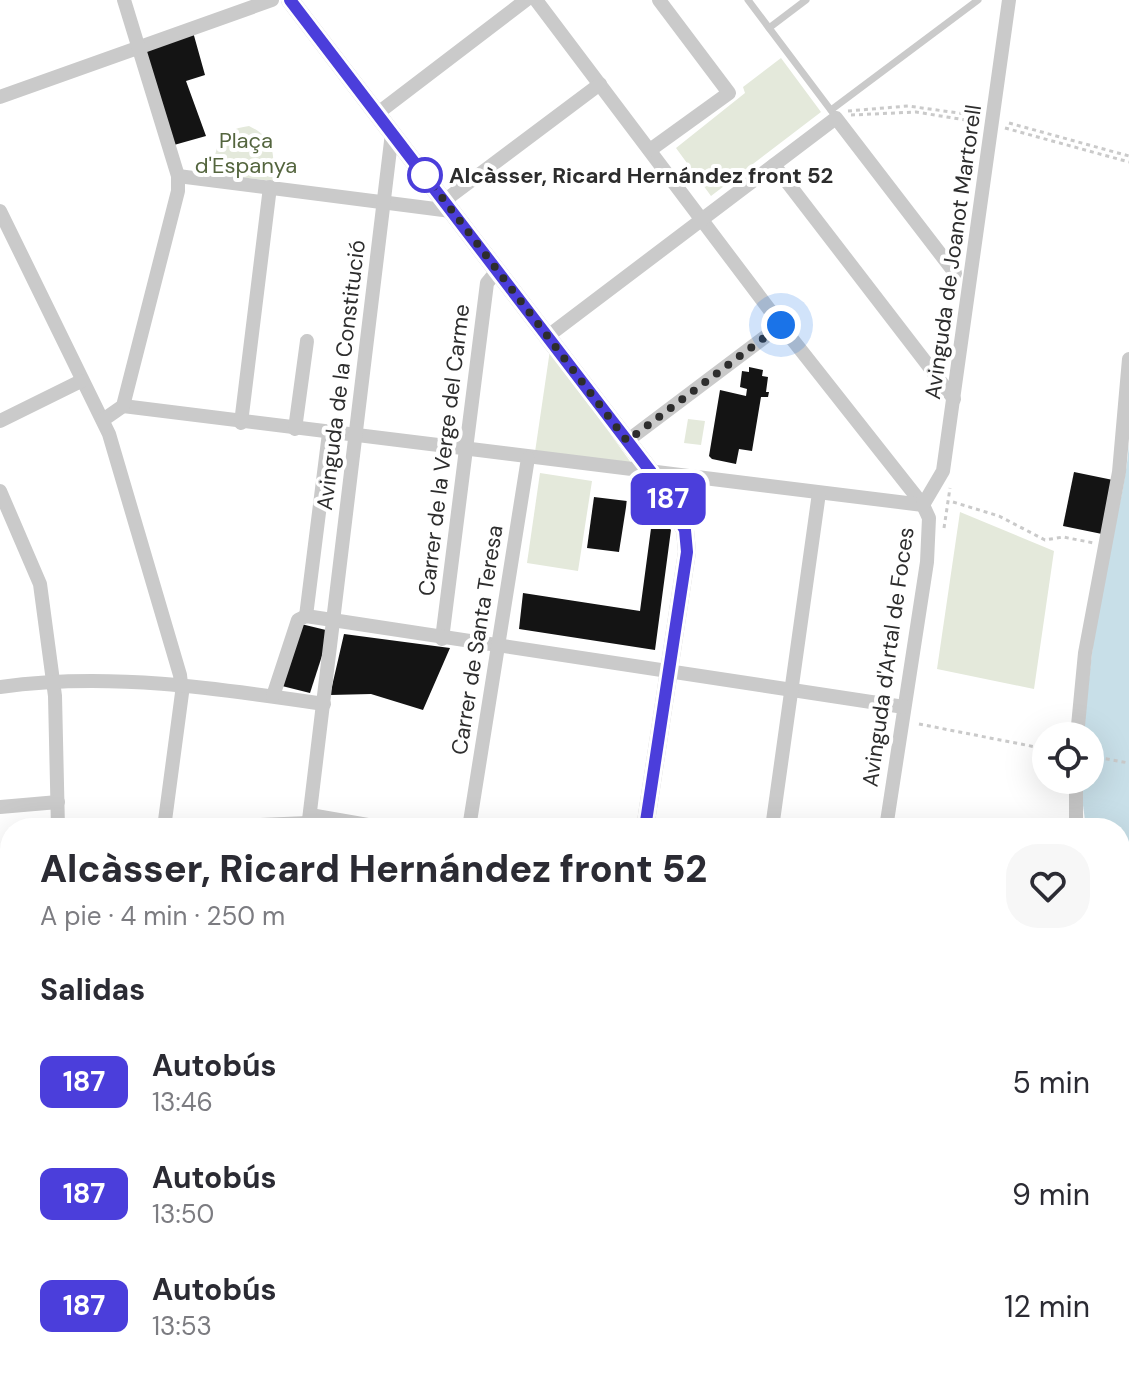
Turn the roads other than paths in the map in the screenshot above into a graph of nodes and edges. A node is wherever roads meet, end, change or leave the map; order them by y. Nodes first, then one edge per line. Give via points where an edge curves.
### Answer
1 (124, 0) edge
2 (272, 0) edge
3 (290, 0) edge
4 (526, 0) edge
5 (536, 0) edge
6 (659, 0) edge
7 (748, 0) edge
8 (806, 0) edge
9 (978, 0) edge
10 (1009, 0) edge
11 (769, 28) junction
12 (136, 48) junction
13 (600, 84) junction
14 (0, 97) edge
15 (378, 113) junction
16 (834, 114) junction
17 (392, 133) junction
18 (650, 150) junction
19 (774, 165) junction
20 (178, 176) junction
21 (270, 187) junction
22 (384, 202) junction
23 (448, 206) junction
24 (0, 211) edge
25 (703, 219) junction
26 (497, 271) junction
27 (955, 273) dead end
28 (781, 325) junction
29 (548, 336) junction
30 (307, 341) dead end
31 (1129, 359) edge
32 (81, 381) junction
33 (954, 399) junction
34 (123, 406) junction
35 (103, 420) junction
36 (0, 421) edge
37 (241, 423) junction
38 (295, 429) junction
39 (329, 433) junction
40 (355, 437) junction
41 (627, 441) junction
42 (466, 450) junction
43 (528, 458) junction
44 (651, 472) junction
45 (683, 475) junction
46 (0, 493) edge
47 (819, 493) junction
48 (667, 497) junction
49 (923, 505) junction
50 (306, 616) junction
51 (335, 621) junction
52 (442, 639) junction
53 (498, 647) junction
54 (668, 671) junction
55 (53, 680) junction
56 (182, 684) junction
57 (0, 687) edge
58 (791, 689) junction
59 (273, 696) junction
60 (324, 704) junction
61 (904, 707) junction
62 (1078, 722) edge
63 (1076, 794) edge
64 (58, 802) junction
65 (0, 807) edge
66 (58, 818) edge
67 (165, 818) edge
68 (309, 818) edge
69 (471, 818) edge
70 (646, 818) edge
71 (773, 818) edge
72 (887, 818) edge
73 (1076, 818) edge

1 - 12 street
2 - 12 street
3 - 15 street
4 - 15 street
5 - 13 street, Avinguda d'Artal de Foces
6 - 18 street via 729,93
7 - 11 lane
8 - 11 lane
9 - 16 lane
10 - 33 street, Avinguda de Joanot Martorell
11 - 16 lane
12 - 14 street
12 - 20 street
13 - 18 street, Avinguda d'Artal de Foces
13 - 23 street
15 - 17 street
16 - 19 street
16 - 27 street
17 - 22 street, Avinguda de la Constitució
17 - 23 street
18 - 25 street, Avinguda d'Artal de Foces
19 - 25 street
19 - 33 street
20 - 21 street
20 - 34 street
21 - 22 street
21 - 37 street
22 - 23 street
22 - 40 street, Avinguda de la Constitució
23 - 26 street
24 - 32 street
25 - 28 street, Avinguda d'Artal de Foces
25 - 29 street
26 - 29 street
26 - 42 street, Carrer de la Verge del Carme via 487,283
28 - 41 street
28 - 49 street, Avinguda d'Artal de Foces
29 - 41 street
30 - 38 street
31 - 62 street via 1119,472 1085,653
32 - 35 street
32 - 36 street
33 - 49 street, Avinguda de Joanot Martorell via 940,481
34 - 35 street
34 - 37 street
35 - 56 street
37 - 38 street
38 - 39 street
39 - 40 street
39 - 50 street, Avinguda de la Constitució
40 - 42 street
40 - 51 street, Avinguda de la Constitució
41 - 44 street
42 - 43 street
42 - 52 street, Carrer de la Verge del Carme
43 - 44 street
43 - 53 street, Carrer de Santa Teresa
44 - 45 street
44 - 48 street
45 - 47 street
45 - 48 street
46 - 55 street via 40,584
47 - 49 street
47 - 58 street
48 - 54 street via 685,530 687,552
49 - 61 street, Avinguda d'Artal de Foces via 929,518 928,546
50 - 51 street
50 - 59 street via 298,620
51 - 52 street
51 - 60 street, Avinguda de la Constitució
52 - 53 street
53 - 54 street
53 - 69 street, Carrer de Santa Teresa
54 - 58 street
54 - 70 street
55 - 56 street
55 - 57 street
55 - 64 street
56 - 59 street
56 - 67 street
58 - 61 street
58 - 71 street
59 - 60 street
60 - 68 street, Avinguda de la Constitució
61 - 72 street, Avinguda d'Artal de Foces
63 - 73 street
64 - 65 street
64 - 66 street

